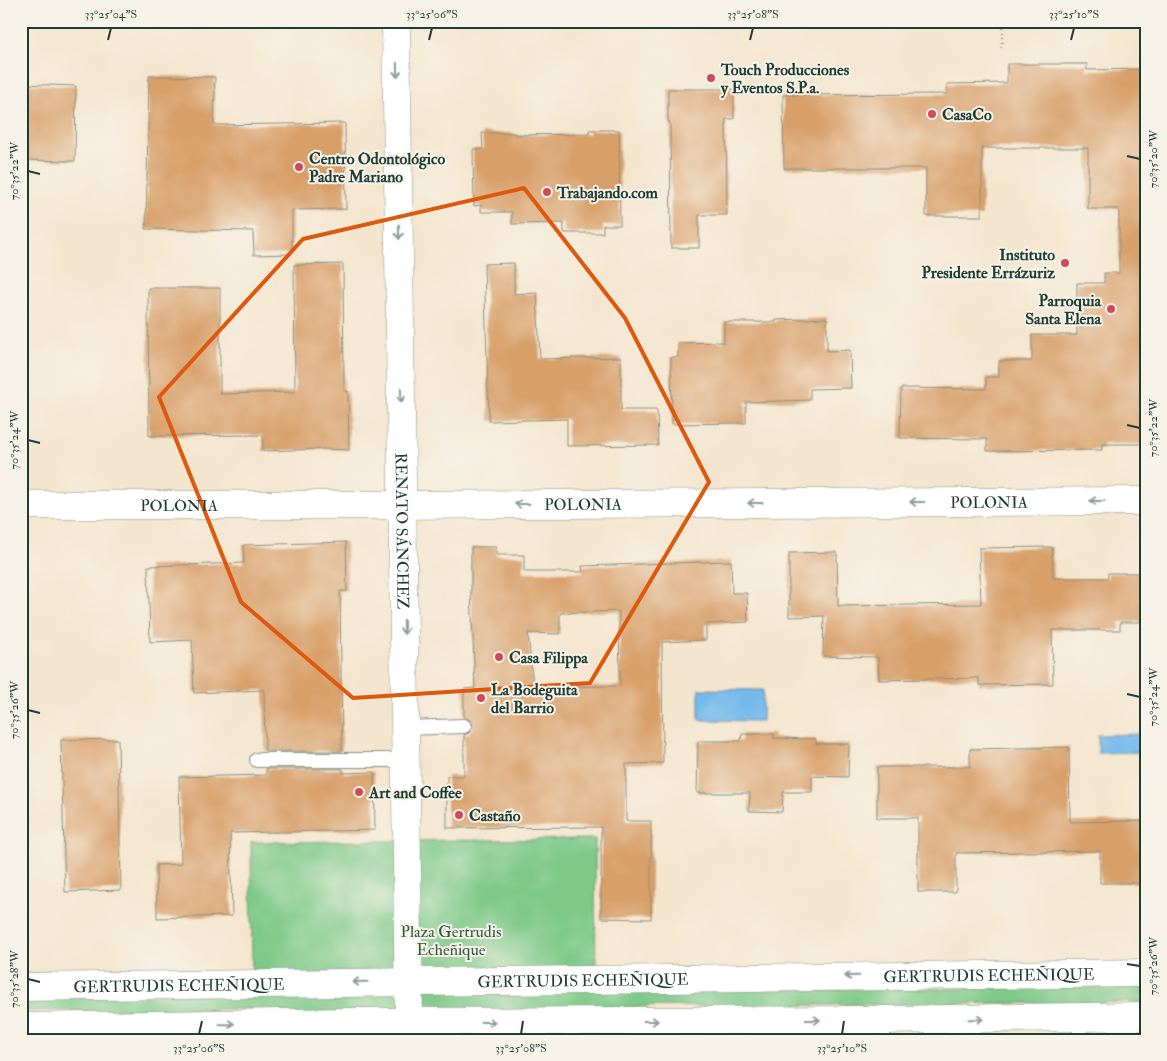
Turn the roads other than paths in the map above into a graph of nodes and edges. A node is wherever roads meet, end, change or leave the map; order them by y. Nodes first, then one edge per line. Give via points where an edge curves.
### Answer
1 (396, 21) edge
2 (1146, 501) edge
3 (21, 505) edge
4 (403, 505) junction
5 (464, 726) dead end
6 (406, 728) junction
7 (256, 760) dead end
8 (406, 760) junction
9 (1146, 973) edge
10 (409, 981) junction
11 (21, 987) edge
12 (1146, 1016) edge
13 (21, 1027) edge
14 (1080, 1029) edge
15 (883, 1030) edge
16 (409, 1031) edge
17 (123, 1033) edge

1 -> 4 street, RENATO SÁNCHEZ
2 -> 4 street, POLONIA
3 - 4 street, POLONIA
4 -> 6 street, RENATO SÁNCHEZ
5 - 6 lane
6 - 8 street, RENATO SÁNCHEZ
7 - 8 lane
8 - 10 street, RENATO SÁNCHEZ
9 -> 10 street, GERTRUDIS ECHEÑIQUE
10 -> 11 street, GERTRUDIS ECHEÑIQUE
10 - 16 street, RENATO SÁNCHEZ
12 - 14 street
13 - 17 street
15 -> 14 street
16 -> 15 street
17 -> 16 street

